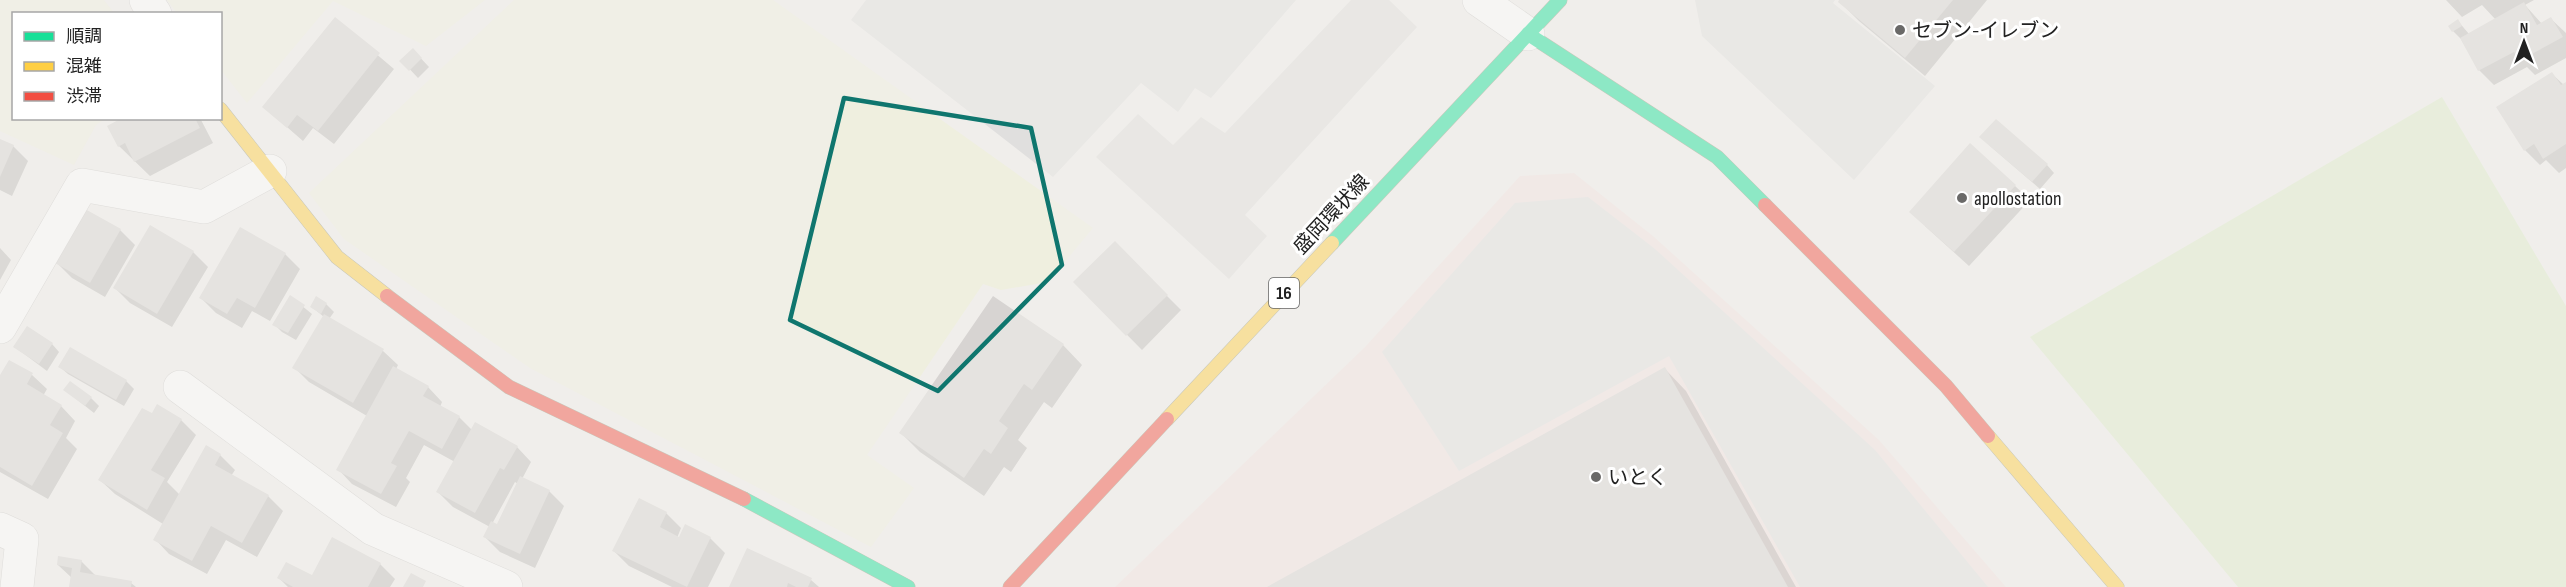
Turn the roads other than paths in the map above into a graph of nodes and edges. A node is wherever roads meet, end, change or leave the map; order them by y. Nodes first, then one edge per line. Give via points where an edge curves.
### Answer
1 (1479, 0) edge
2 (1560, 0) edge
3 (1528, 34) junction
4 (222, 111) edge
5 (270, 171) junction
6 (0, 327) edge
7 (180, 387) dead end
8 (0, 529) edge
9 (17, 587) edge
10 (506, 587) edge
11 (908, 587) edge
12 (1010, 587) edge
13 (2116, 587) edge

1 - 3 street
2 - 3 street, 盛岡環状線 / 16
3 - 12 street, 盛岡環状線 / 16
3 - 13 street via 1717,157 1946,386
4 - 5 street
5 - 6 street via 204,207 82,184
5 - 11 street via 338,257 509,387 727,490
7 - 10 street via 374,529
8 - 9 street via 22,539

